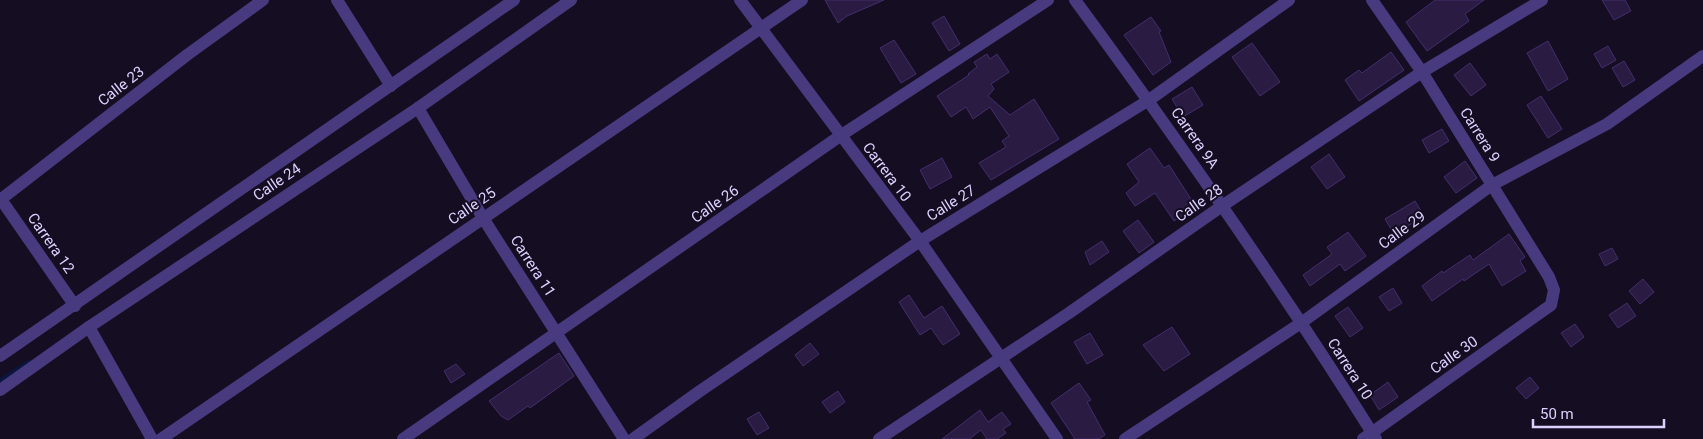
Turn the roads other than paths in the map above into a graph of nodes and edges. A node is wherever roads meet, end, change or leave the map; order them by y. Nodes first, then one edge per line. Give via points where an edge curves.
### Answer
1 (263, 0) edge
2 (337, 0) edge
3 (514, 0) edge
4 (571, 0) edge
5 (740, 0) edge
6 (802, 0) edge
7 (1048, 0) edge
8 (1075, 0) edge
9 (1289, 0) edge
10 (1372, 0) edge
11 (1542, 0) edge
12 (760, 28) junction
13 (1703, 56) edge
14 (1422, 72) junction
15 (391, 86) junction
16 (1149, 100) junction
17 (418, 108) junction
18 (840, 136) junction
19 (1492, 185) junction
20 (0, 199) edge
21 (1222, 206) junction
22 (483, 218) junction
23 (920, 242) junction
24 (1554, 290) joint
25 (75, 306) junction
26 (1300, 323) junction
27 (89, 327) junction
28 (557, 333) junction
29 (0, 356) edge
30 (1001, 358) junction
31 (0, 390) edge
32 (1371, 437) edge
33 (152, 439) edge
34 (161, 439) edge
35 (404, 439) edge
36 (624, 439) edge
37 (633, 439) edge
38 (879, 439) edge
39 (1057, 439) edge
40 (1124, 439) edge

1 - 20 street, Calle 23
2 - 15 street
3 - 15 street, Calle 24
4 - 17 street, Calle 24
5 - 12 street, Carrera 10
6 - 12 street, Calle 25
7 - 18 street, Calle 26
8 - 16 street, Carrera 9A
9 - 16 street, Calle 27
10 - 14 street, Carrera 9
11 - 14 street, Calle 28
12 - 18 street, Carrera 10
12 - 22 street, Calle 25
13 - 19 street, Calle 29 via 1607,124
14 - 19 street, Carrera 9
14 - 21 street, Calle 28
15 - 25 street, Calle 24
16 - 21 street, Carrera 9A
16 - 23 street, Calle 27
17 - 22 street, Carrera 11
17 - 27 street, Calle 24
18 - 23 street, Carrera 10
18 - 28 street, Calle 26
19 - 24 street, Carrera 9
19 - 26 street, Calle 29
20 - 25 street, Carrera 12
21 - 26 street, Carrera 9A
21 - 30 street, Calle 28
22 - 28 street, Carrera 11
22 - 34 street, Calle 25
23 - 30 street, Carrera 10
23 - 37 street, Calle 27
24 - 32 street, Calle 30 via 1551,304
25 - 29 street, Calle 24
26 - 32 street, Carrera 10
26 - 40 street, Calle 29
27 - 31 street, Calle 24
27 - 33 street
28 - 35 street, Calle 26
28 - 36 street, Carrera 11
30 - 38 street, Calle 28
30 - 39 street, Carrera 10

